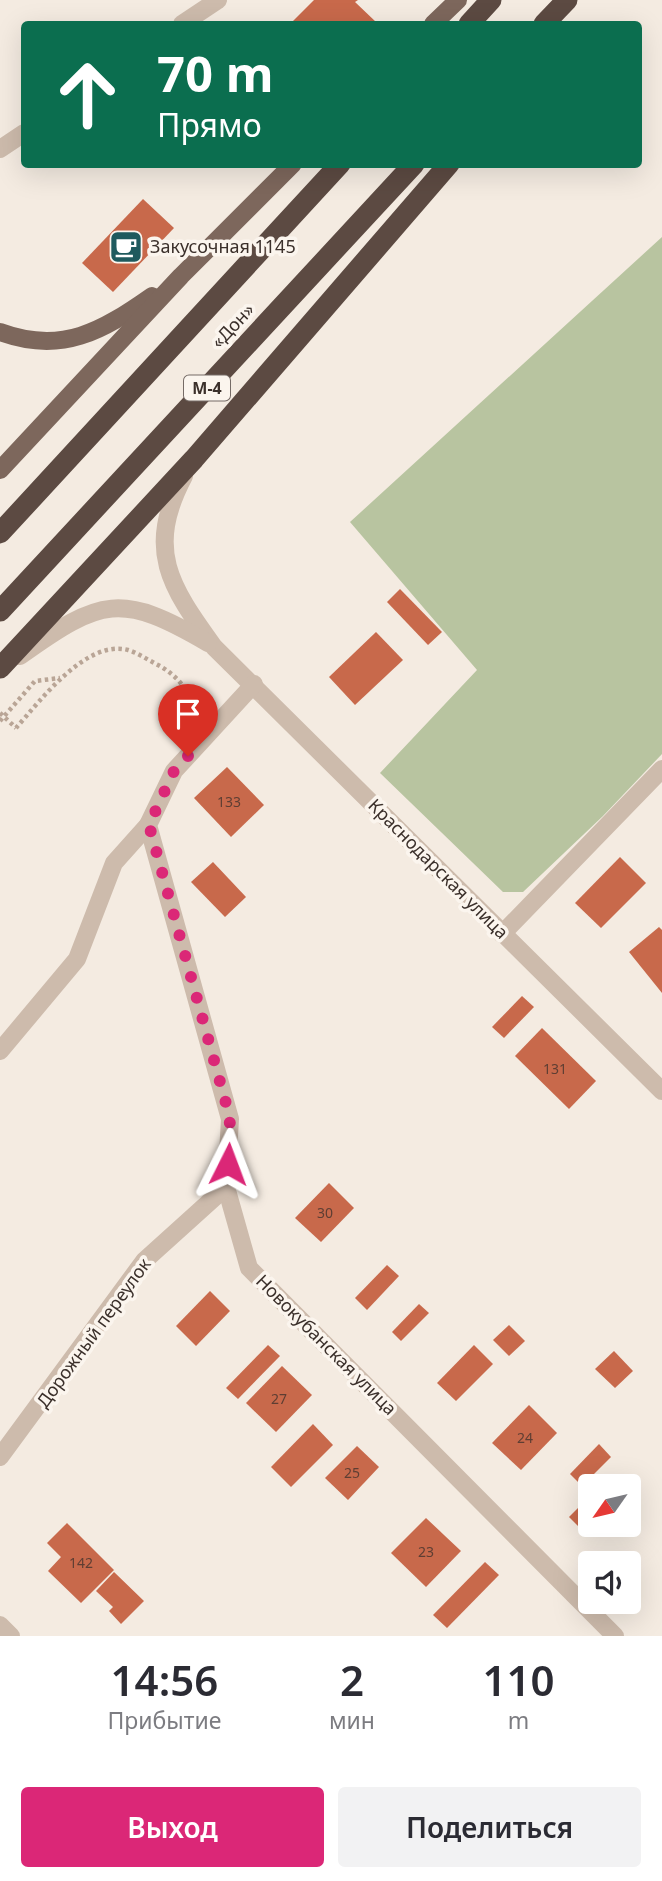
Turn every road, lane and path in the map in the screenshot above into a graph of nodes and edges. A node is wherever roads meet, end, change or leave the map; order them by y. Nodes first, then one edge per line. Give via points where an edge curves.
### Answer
1 (218, 0) edge
2 (458, 0) edge
3 (491, 0) edge
4 (567, 0) edge
5 (186, 21) edge
6 (436, 21) edge
7 (472, 21) edge
8 (547, 21) edge
9 (21, 135) edge
10 (0, 149) edge
11 (289, 168) edge
12 (336, 168) edge
13 (410, 168) edge
14 (446, 168) edge
15 (181, 276) junction
16 (0, 332) edge
17 (194, 459) junction
18 (0, 470) edge
19 (0, 533) edge
20 (0, 611) edge
21 (214, 647) junction
22 (0, 669) edge
23 (60, 678) junction
24 (254, 684) junction
25 (0, 713) edge
26 (0, 721) edge
27 (202, 741) junction
28 (662, 769) edge
29 (149, 825) junction
30 (502, 934) junction
31 (0, 1051) edge
32 (662, 1091) edge
33 (226, 1187) junction
34 (0, 1457) edge
35 (0, 1625) edge
36 (11, 1636) edge
37 (615, 1636) edge

1 - 5 street
2 - 6 main road
3 - 7 highway
4 - 8 highway
9 - 10 street
11 - 15 main road
12 - 19 highway, «Дон»
13 - 20 highway, «Дон» / М-4
14 - 17 highway, М-4
15 - 16 main road via 109,326 80,339 38,341
15 - 18 main road
17 - 21 street, М-4 via 173,497 163,533 167,571 183,604
17 - 22 highway, М-4
21 - 22 street, М-4 via 166,618 122,606 93,611 60,627
21 - 24 street, Краснодарская улица
23 - 25 path, bridge via 16,728
23 - 26 path via 35,681
23 - 27 path via 94,654 127,649 165,669 192,696
24 - 27 street
24 - 30 street, Краснодарская улица
27 - 29 street via 174,771
28 - 30 street
29 - 31 street via 114,863 77,959
29 - 33 street, Новокубанская улица via 230,1118
30 - 32 street, Краснодарская улица
33 - 34 street, Дорожный переулок via 144,1261
33 - 37 street, Новокубанская улица via 249,1268
35 - 36 street

